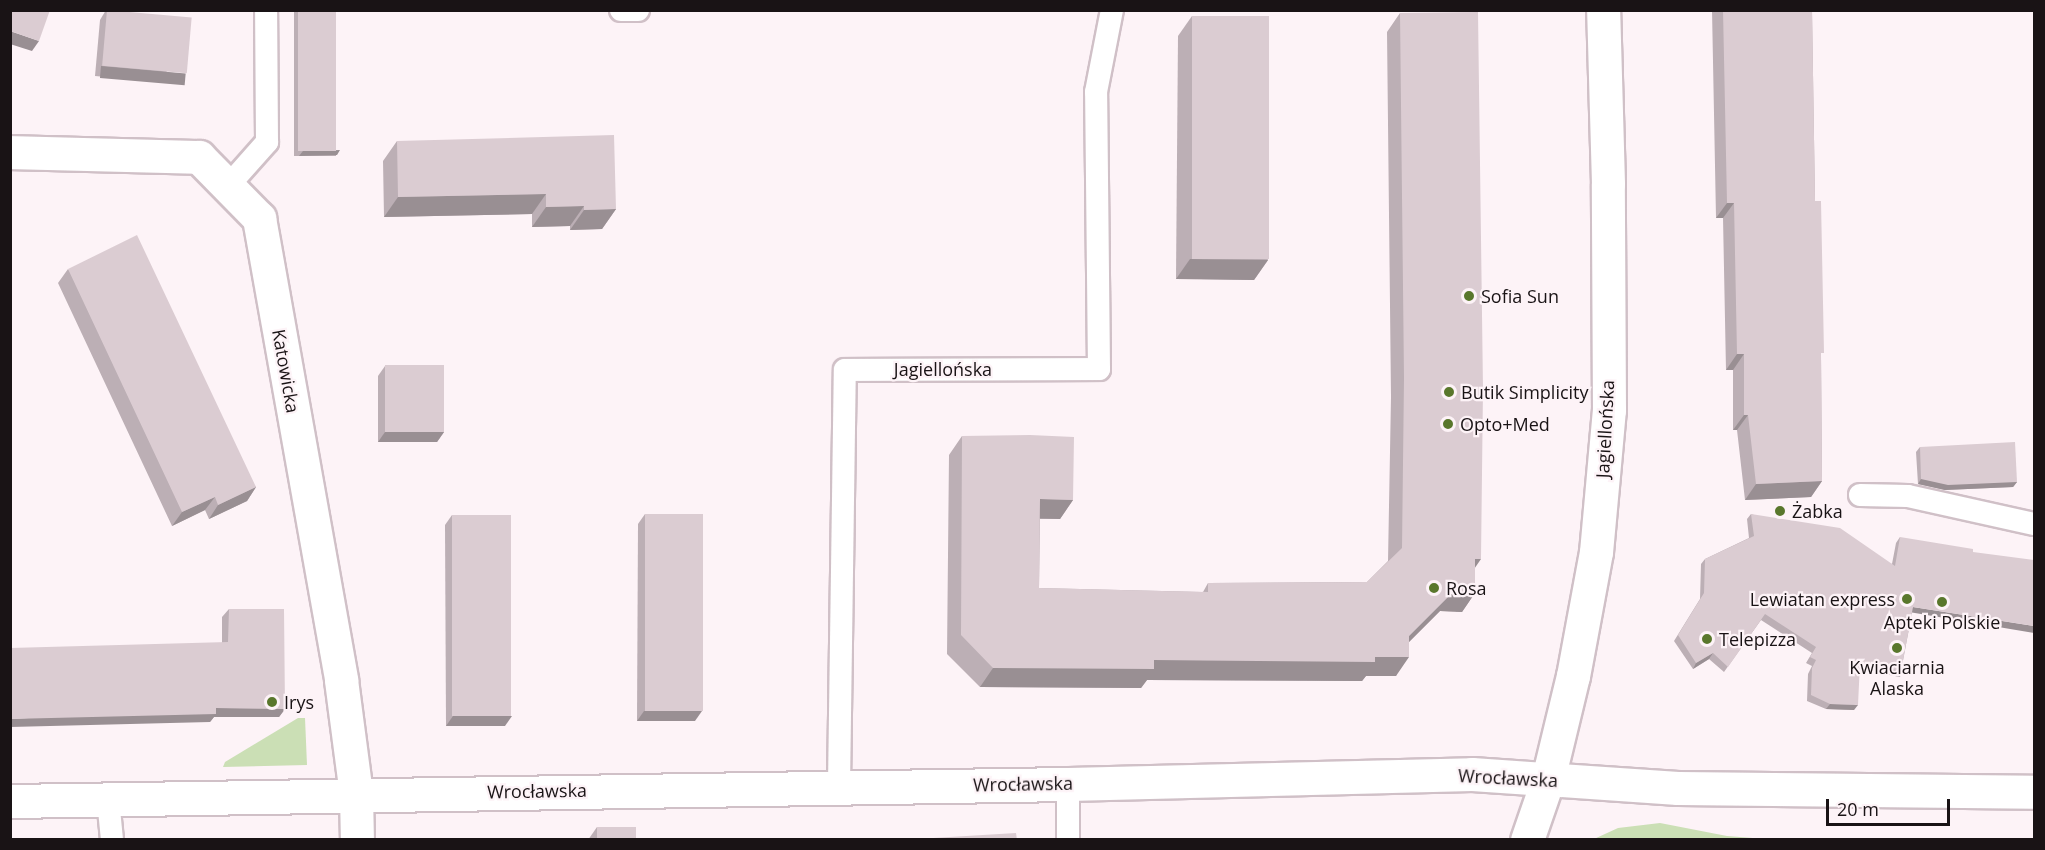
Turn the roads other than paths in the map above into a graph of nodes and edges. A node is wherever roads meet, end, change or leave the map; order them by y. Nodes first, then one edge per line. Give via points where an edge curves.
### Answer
1 (266, 10) edge
2 (638, 10) edge
3 (1112, 10) edge
4 (1603, 10) edge
5 (623, 11) edge
6 (10, 152) edge
7 (228, 186) junction
8 (1860, 495) dead end
9 (2034, 524) edge
10 (1548, 779) junction
11 (1068, 784) junction
12 (839, 786) junction
13 (2034, 792) edge
14 (356, 794) junction
15 (108, 799) junction
16 (10, 801) edge
17 (112, 840) edge
18 (357, 840) edge
19 (1068, 840) edge
20 (1527, 840) edge

1 - 7 lane via 267,142
2 - 5 lane
3 - 12 lane, Jagiellońska via 1096,92 1099,369 845,370
4 - 10 street, Jagiellońska via 1609,410 1596,552
6 - 7 street, Katowicka via 199,157
7 - 14 street, Katowicka via 259,218 341,680
8 - 9 lane via 1908,496
10 - 11 street, Wrocławska via 1472,774
10 - 13 street, Wrocławska via 1678,788
10 - 20 street, Jagiellońska
11 - 12 street, Wrocławska
11 - 19 lane
12 - 14 street, Wrocławska
14 - 15 street, Wrocławska
14 - 18 street, Katowicka
15 - 16 street, Wrocławska
15 - 17 lane

